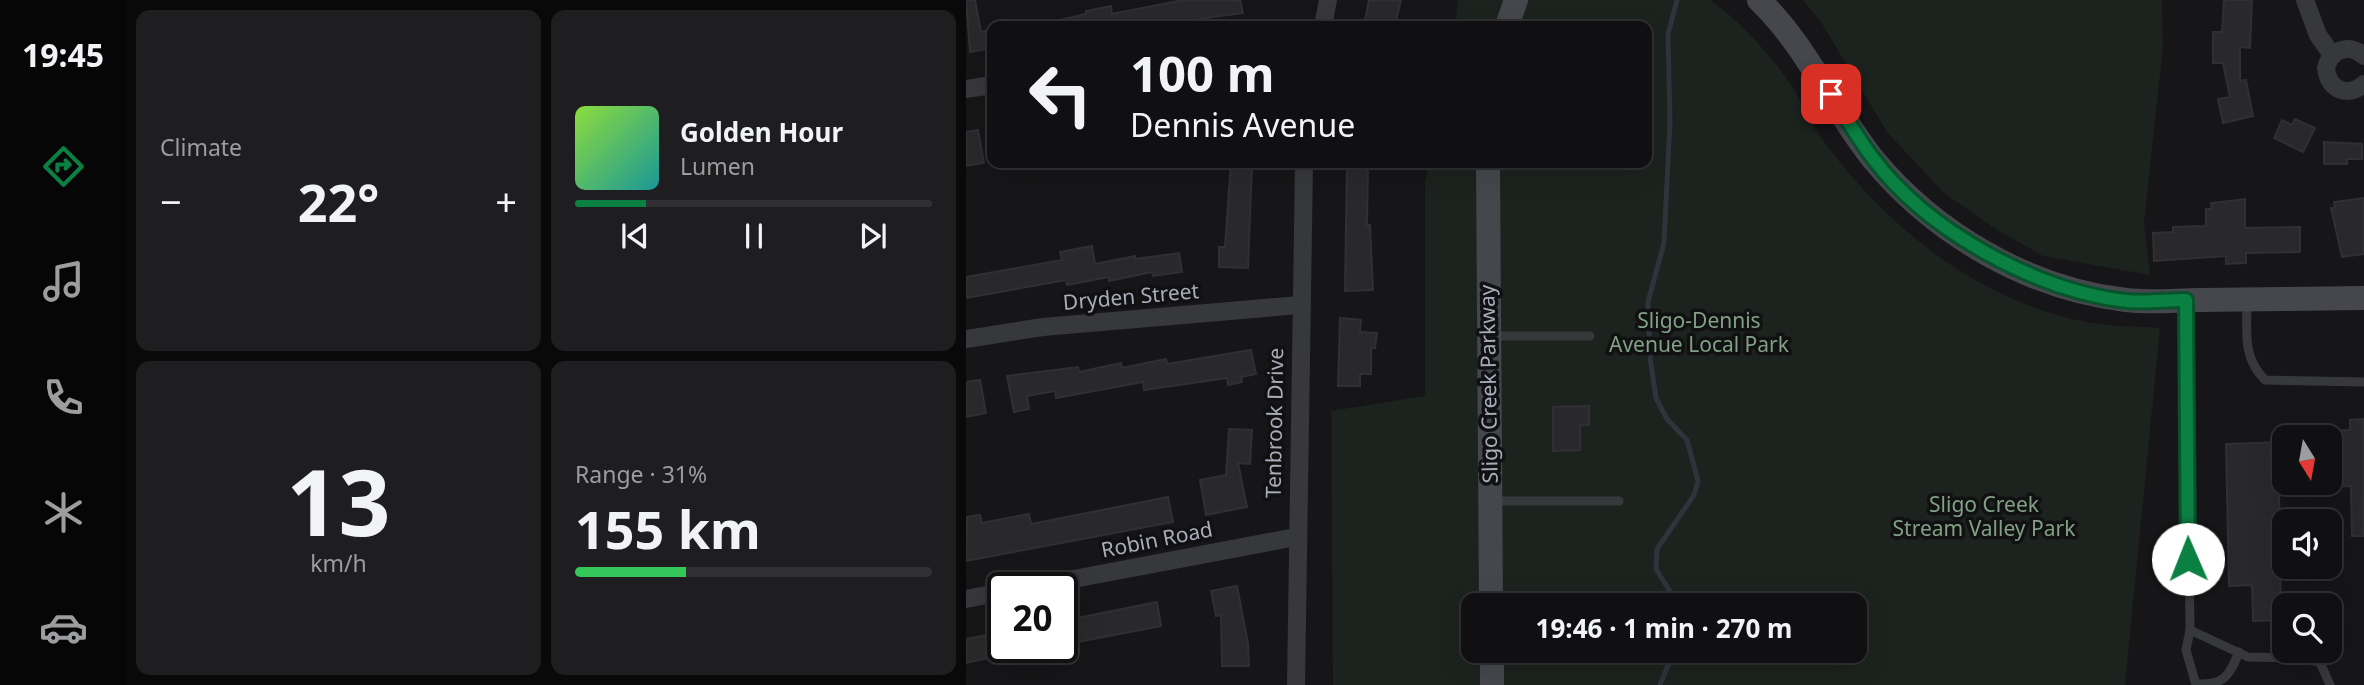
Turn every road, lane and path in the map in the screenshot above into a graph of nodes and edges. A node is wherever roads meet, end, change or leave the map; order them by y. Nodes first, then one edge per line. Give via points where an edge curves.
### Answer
1 (1328, 0) edge
2 (1516, 0) edge
3 (1759, 0) edge
4 (2305, 0) edge
5 (1325, 21) edge
6 (1509, 21) edge
7 (2332, 55) junction
8 (2364, 56) edge
9 (2364, 84) edge
10 (987, 86) edge
11 (966, 89) edge
12 (1304, 168) edge
13 (1488, 168) edge
14 (2364, 298) edge
15 (2247, 299) junction
16 (2186, 300) junction
17 (1300, 305) junction
18 (1489, 336) junction
19 (1590, 336) dead end
20 (966, 339) edge
21 (2364, 382) edge
22 (1491, 501) junction
23 (1619, 501) dead end
24 (1296, 537) junction
25 (1078, 578) edge
26 (1492, 593) edge
27 (987, 595) edge
28 (966, 599) edge
29 (2190, 630) junction
30 (2239, 652) junction
31 (1492, 663) edge
32 (2196, 684) edge
33 (1296, 685) edge
34 (1492, 685) edge
35 (2330, 685) edge

1 - 5 street
2 - 6 street
3 - 16 street via 1803,51 1872,158 1910,198 1959,237 2053,284 2126,301
4 - 7 street via 2318,35
7 - 8 street via 2351,49
7 - 9 street via 2326,68 2335,88 2349,92
10 - 11 street
12 - 17 street, Tenbrook Drive
13 - 18 street, Sligo Creek Parkway
14 - 15 street
15 - 16 street
15 - 21 lane via 2252,367 2265,380
16 - 29 lane
17 - 20 street, Dryden Street via 1043,327
17 - 24 street, Tenbrook Drive
18 - 19 lane
18 - 22 street, Sligo Creek Parkway
22 - 23 lane
22 - 26 street, Sligo Creek Parkway
24 - 25 street, Robin Road
24 - 33 street, Tenbrook Drive
27 - 28 street
29 - 30 lane
29 - 32 lane via 2186,650
30 - 32 lane via 2231,673 2214,685
30 - 35 lane via 2248,657 2320,662
31 - 34 street

